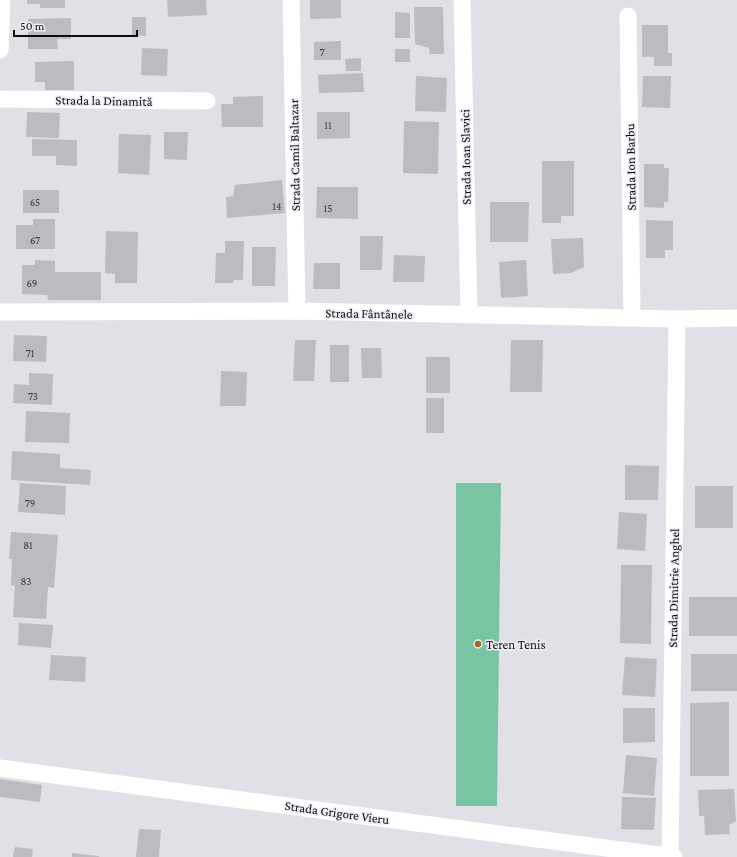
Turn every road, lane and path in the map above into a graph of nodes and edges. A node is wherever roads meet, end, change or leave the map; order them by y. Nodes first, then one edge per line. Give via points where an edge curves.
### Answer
1 (2, 0) edge
2 (291, 0) edge
3 (462, 0) edge
4 (628, 16) dead end
5 (0, 25) edge
6 (0, 50) edge
7 (0, 99) edge
8 (207, 101) dead end
9 (298, 311) junction
10 (0, 312) edge
11 (469, 315) junction
12 (632, 318) junction
13 (737, 318) edge
14 (676, 319) junction
15 (0, 768) edge
16 (670, 856) edge
17 (674, 857) edge

1 - 5 street
2 - 9 street, Strada Camil Baltazar
3 - 11 street, Strada Ioan Slavici
4 - 12 street, Strada Ion Barbu
5 - 6 street
7 - 8 street, Strada la Dinamită
9 - 10 street, Strada Fântânele
9 - 11 street, Strada Fântânele
11 - 12 street, Strada Fântânele
12 - 14 street, Strada Fântânele
13 - 14 street, Strada Fântânele
14 - 16 street, Strada Dimitrie Anghel
15 - 16 street, Strada Grigore Vieru
16 - 17 street, Strada Grigore Vieru

